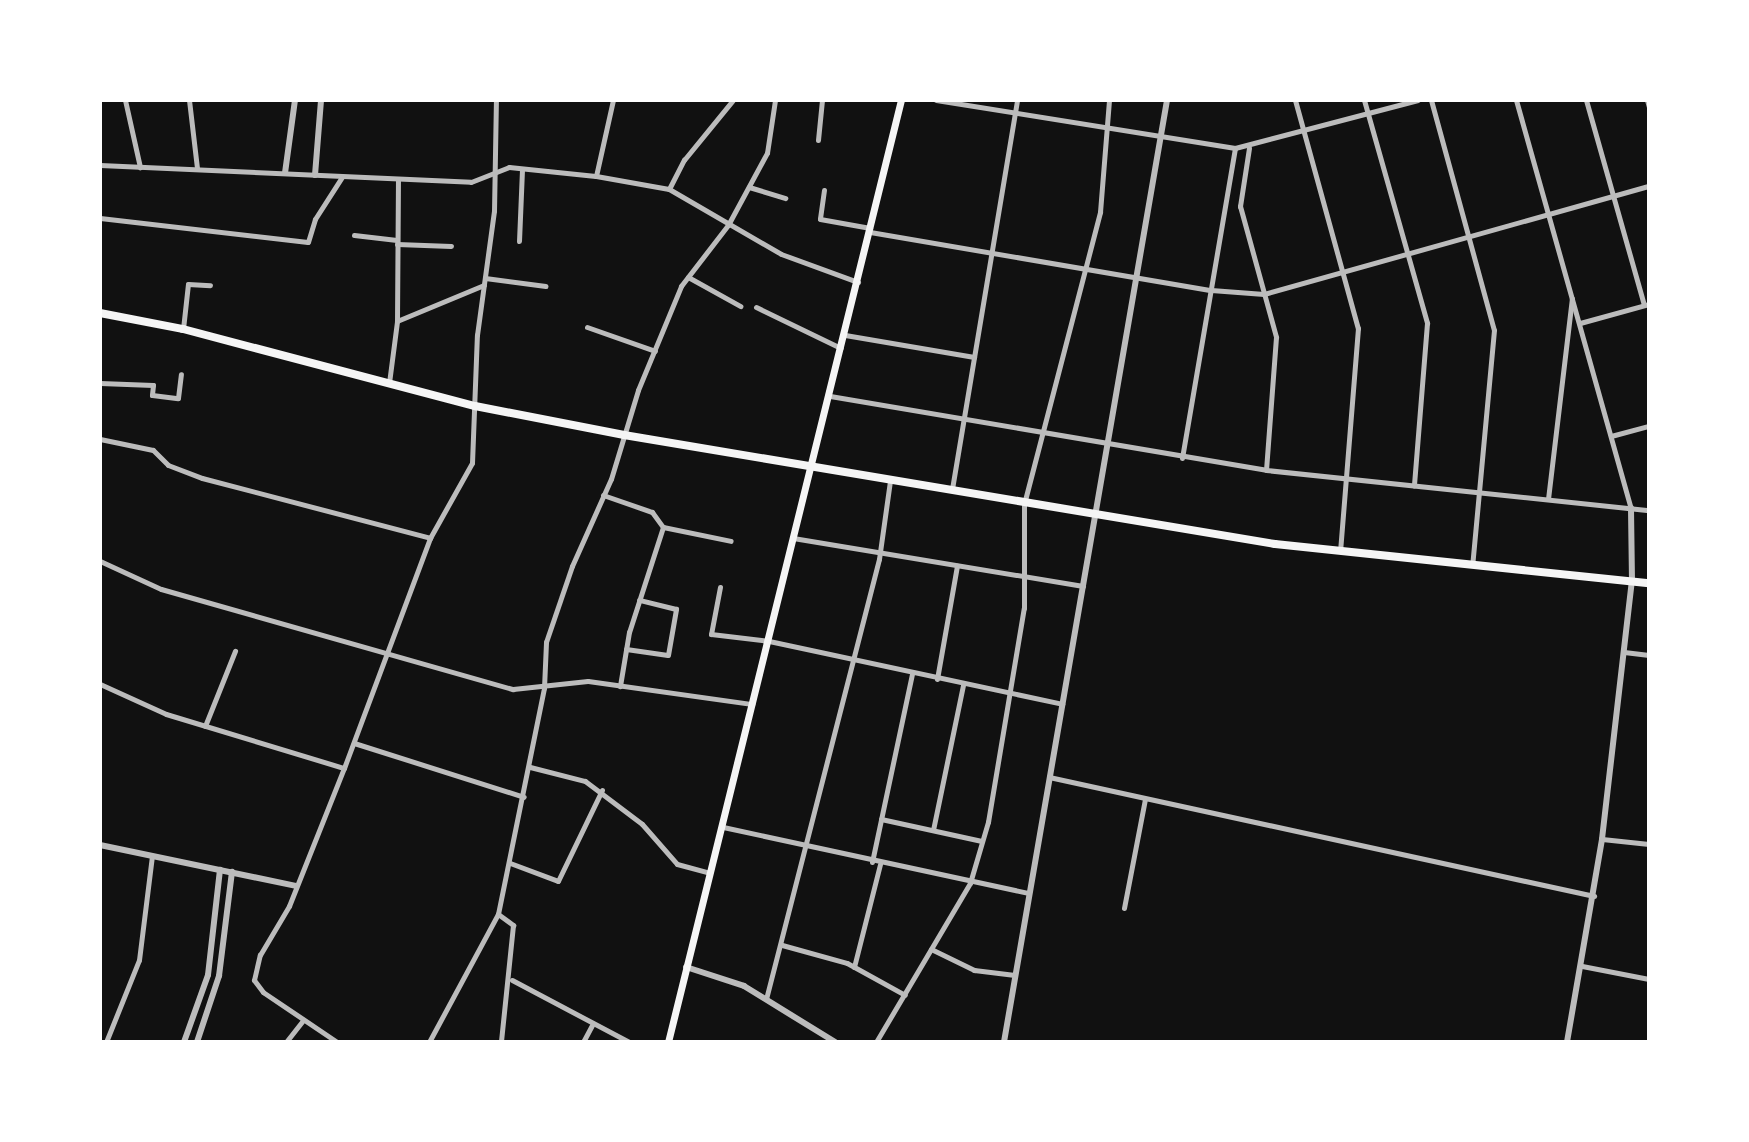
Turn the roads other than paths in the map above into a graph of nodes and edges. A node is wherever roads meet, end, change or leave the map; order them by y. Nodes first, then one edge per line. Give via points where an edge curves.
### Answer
1 (125, 100) edge
2 (189, 100) edge
3 (295, 100) edge
4 (321, 100) edge
5 (496, 100) edge
6 (613, 100) edge
7 (733, 100) edge
8 (775, 100) edge
9 (822, 100) edge
10 (901, 100) edge
11 (936, 100) edge
12 (1017, 100) edge
13 (1109, 100) edge
14 (1167, 100) edge
15 (1295, 100) edge
16 (1364, 100) edge
17 (1418, 100) edge
18 (1431, 100) edge
19 (1516, 100) edge
20 (1586, 100) edge
21 (1647, 100) edge
22 (968, 101) edge
23 (1649, 107) edge
24 (1016, 109) junction
25 (1368, 115) junction
26 (1109, 126) junction
27 (1304, 132) junction
28 (1161, 135) junction
29 (818, 140) dead end
30 (1235, 148) junction
31 (1249, 148) junction
32 (100, 165) edge
33 (140, 167) junction
34 (197, 168) junction
35 (522, 169) junction
36 (495, 171) junction
37 (285, 173) junction
38 (315, 175) junction
39 (342, 176) junction
40 (596, 176) junction
41 (398, 179) junction
42 (1649, 186) edge
43 (749, 187) junction
44 (669, 189) junction
45 (824, 190) dead end
46 (1613, 195) junction
47 (785, 198) dead end
48 (1548, 214) junction
49 (100, 218) edge
50 (728, 225) junction
51 (870, 230) junction
52 (354, 235) dead end
53 (1470, 236) junction
54 (519, 241) dead end
55 (397, 242) junction
56 (451, 246) dead end
57 (991, 252) junction
58 (1407, 253) junction
59 (1086, 268) junction
60 (1342, 272) junction
61 (688, 277) junction
62 (1137, 277) junction
63 (484, 282) junction
64 (858, 282) junction
65 (210, 285) dead end
66 (545, 286) dead end
67 (1211, 290) junction
68 (1264, 294) junction
69 (1572, 297) junction
70 (1646, 305) edge
71 (740, 306) dead end
72 (756, 307) dead end
73 (100, 313) edge
74 (397, 321) junction
75 (1580, 323) junction
76 (587, 327) dead end
77 (183, 329) junction
78 (845, 335) junction
79 (842, 348) junction
80 (655, 351) junction
81 (974, 357) junction
82 (181, 374) dead end
83 (100, 383) edge
84 (389, 383) junction
85 (830, 396) junction
86 (475, 406) junction
87 (962, 419) junction
88 (1649, 426) edge
89 (1041, 433) junction
90 (624, 435) junction
91 (1611, 436) junction
92 (100, 439) edge
93 (1107, 444) junction
94 (1182, 458) junction
95 (812, 467) junction
96 (1266, 470) junction
97 (1346, 478) junction
98 (890, 481) junction
99 (1414, 485) junction
100 (951, 491) junction
101 (1480, 492) junction
102 (603, 495) junction
103 (1548, 499) junction
104 (1024, 504) junction
105 (1631, 508) junction
106 (1649, 510) edge
107 (1095, 515) junction
108 (663, 527) junction
109 (430, 538) junction
110 (793, 538) junction
111 (731, 541) dead end
112 (1340, 552) junction
113 (880, 553) junction
114 (100, 561) edge
115 (1472, 565) junction
116 (957, 566) junction
117 (1023, 577) junction
118 (1632, 581) junction
119 (1649, 583) edge
120 (1083, 586) junction
121 (720, 587) dead end
122 (639, 600) junction
123 (769, 641) junction
124 (626, 649) junction
125 (235, 651) dead end
126 (389, 652) junction
127 (1624, 652) junction
128 (1649, 655) edge
129 (853, 661) junction
130 (912, 674) junction
131 (937, 679) junction
132 (100, 684) edge
133 (963, 685) junction
134 (620, 686) junction
135 (544, 688) junction
136 (1011, 694) junction
137 (753, 704) junction
138 (1062, 704) junction
139 (205, 726) junction
140 (354, 743) junction
141 (530, 767) junction
142 (344, 768) junction
143 (1049, 777) junction
144 (602, 790) junction
145 (524, 797) junction
146 (1145, 799) junction
147 (881, 819) junction
148 (723, 827) junction
149 (933, 830) junction
150 (1602, 839) junction
151 (982, 841) junction
152 (1649, 844) edge
153 (100, 845) edge
154 (806, 848) junction
155 (152, 856) junction
156 (872, 862) junction
157 (510, 863) junction
158 (880, 864) junction
159 (220, 870) junction
160 (232, 872) junction
161 (710, 873) junction
162 (970, 883) junction
163 (296, 886) junction
164 (1029, 893) junction
165 (1595, 896) junction
166 (1124, 908) dead end
167 (498, 914) junction
168 (782, 945) junction
169 (931, 949) junction
170 (1582, 966) junction
171 (686, 967) junction
172 (854, 967) junction
173 (1015, 975) junction
174 (1649, 979) edge
175 (512, 980) junction
176 (905, 995) junction
177 (766, 999) junction
178 (303, 1020) junction
179 (593, 1023) junction
180 (106, 1042) edge
181 (184, 1042) edge
182 (197, 1042) edge
183 (286, 1042) edge
184 (337, 1042) edge
185 (429, 1042) edge
186 (501, 1042) edge
187 (583, 1042) edge
188 (629, 1042) edge
189 (668, 1042) edge
190 (835, 1042) edge
191 (876, 1042) edge
192 (1004, 1042) edge
193 (1567, 1042) edge

1 - 33 street
2 - 34 street
3 - 37 street
4 - 38 street
5 - 36 street
6 - 40 street
7 - 44 street via 684,160
8 - 43 street via 770,141
9 - 29 street
10 - 51 main road
11 - 22 street
12 - 24 street
13 - 26 street
14 - 28 street
15 - 27 street
16 - 25 street
17 - 25 street
18 - 53 street
19 - 48 street
20 - 46 street
21 - 23 street
22 - 24 street
24 - 26 street
24 - 57 street
25 - 27 street
25 - 58 street
26 - 28 street
26 - 59 street via 1104,188
27 - 31 street
27 - 60 street
28 - 30 street
28 - 62 street
30 - 31 street
30 - 67 street
31 - 68 street via 1240,206
32 - 33 street
33 - 34 street
34 - 37 street
35 - 36 street
35 - 40 street
35 - 54 street
36 - 41 street via 471,182
36 - 63 street
37 - 38 street
38 - 39 street
39 - 41 street
39 - 49 street via 315,219 308,242
40 - 44 street
41 - 55 street
42 - 46 street
43 - 47 street
43 - 50 street
44 - 50 street
45 - 51 street via 820,219
46 - 48 street
46 - 70 street
48 - 53 street
48 - 69 street
50 - 61 street
50 - 64 street via 781,254
51 - 57 street
51 - 64 main road
52 - 55 street
53 - 58 street
53 - 101 street via 1494,330
55 - 56 street
55 - 74 street
57 - 59 street
57 - 81 street
58 - 60 street
58 - 99 street via 1428,336
59 - 62 street
59 - 89 street
60 - 68 street
60 - 97 street via 1358,328 1359,357
61 - 71 street
61 - 80 street
62 - 67 street
62 - 93 street
63 - 66 street
63 - 74 street
63 - 86 street
64 - 78 main road
65 - 77 street via 188,284
67 - 68 street
67 - 94 street
68 - 96 street via 1277,357
69 - 75 street
69 - 103 street
70 - 75 street
72 - 79 street
73 - 77 highway
74 - 84 street
75 - 91 street
76 - 80 street
77 - 84 highway
78 - 79 main road
78 - 81 street
79 - 85 main road
80 - 90 street
81 - 87 street
82 - 83 street via 178,398 152,395 153,385
84 - 86 highway
85 - 87 street
85 - 95 main road
86 - 90 highway
86 - 109 street via 472,463
87 - 89 street
87 - 100 street
88 - 91 street
89 - 93 street
89 - 104 street
90 - 95 highway
90 - 102 street
91 - 105 street
92 - 109 street via 153,450 168,465 202,478
93 - 94 street
93 - 107 street
94 - 96 street
95 - 98 highway
95 - 110 main road
96 - 97 street
97 - 99 street
97 - 112 street
98 - 100 highway
98 - 113 street
99 - 101 street
100 - 104 highway
101 - 103 street
101 - 115 street
102 - 108 street via 652,512
102 - 135 street via 546,642
103 - 105 street
104 - 107 highway
104 - 117 street
105 - 106 street
105 - 118 street
107 - 112 highway
107 - 120 street
108 - 111 street
108 - 122 street
109 - 126 street
110 - 113 street
110 - 123 main road
112 - 115 highway
113 - 116 street
113 - 129 street
114 - 126 street via 161,589
115 - 118 highway
116 - 117 street
116 - 131 street
117 - 120 street
117 - 136 street
118 - 119 highway
118 - 127 street
120 - 138 street
121 - 123 street via 711,634
122 - 124 street
122 - 124 street via 676,609 668,655
123 - 129 street
123 - 137 main road
124 - 134 street
125 - 139 street
126 - 135 street via 513,689
126 - 140 street
127 - 128 street
127 - 150 street
129 - 130 street
129 - 154 street
130 - 131 street
130 - 147 street
131 - 133 street
132 - 139 street
133 - 136 street
133 - 149 street
134 - 135 street via 588,681
134 - 137 street
135 - 141 street
136 - 138 street
136 - 151 street
137 - 148 main road
138 - 143 street
139 - 142 street
140 - 142 street
140 - 145 street
141 - 144 street
141 - 145 street
142 - 163 street
143 - 146 street
143 - 164 street
144 - 157 street via 558,881
144 - 161 street via 677,864
145 - 157 street
146 - 165 street
146 - 166 street
147 - 149 street
147 - 156 street
148 - 154 street
148 - 161 main road
149 - 151 street
150 - 152 street
150 - 165 street
151 - 162 street
153 - 155 street
154 - 156 street
154 - 168 street
155 - 159 street
155 - 180 street via 139,960
156 - 158 street
157 - 167 street
158 - 162 street
158 - 172 street
159 - 160 street
159 - 181 street via 208,975
160 - 163 street
160 - 182 street via 217,987
161 - 171 main road
162 - 164 street
162 - 169 street
163 - 178 street via 260,955 254,980
164 - 173 street
165 - 170 street
167 - 175 street via 513,925
167 - 185 street
168 - 172 street
168 - 177 street
169 - 173 street via 974,970
169 - 176 street
170 - 174 street
170 - 193 street
171 - 177 street via 731,980
171 - 189 main road
172 - 176 street
173 - 192 street
175 - 179 street
175 - 186 street
176 - 191 street
177 - 190 street
178 - 183 street
178 - 184 street
179 - 187 street
179 - 188 street

